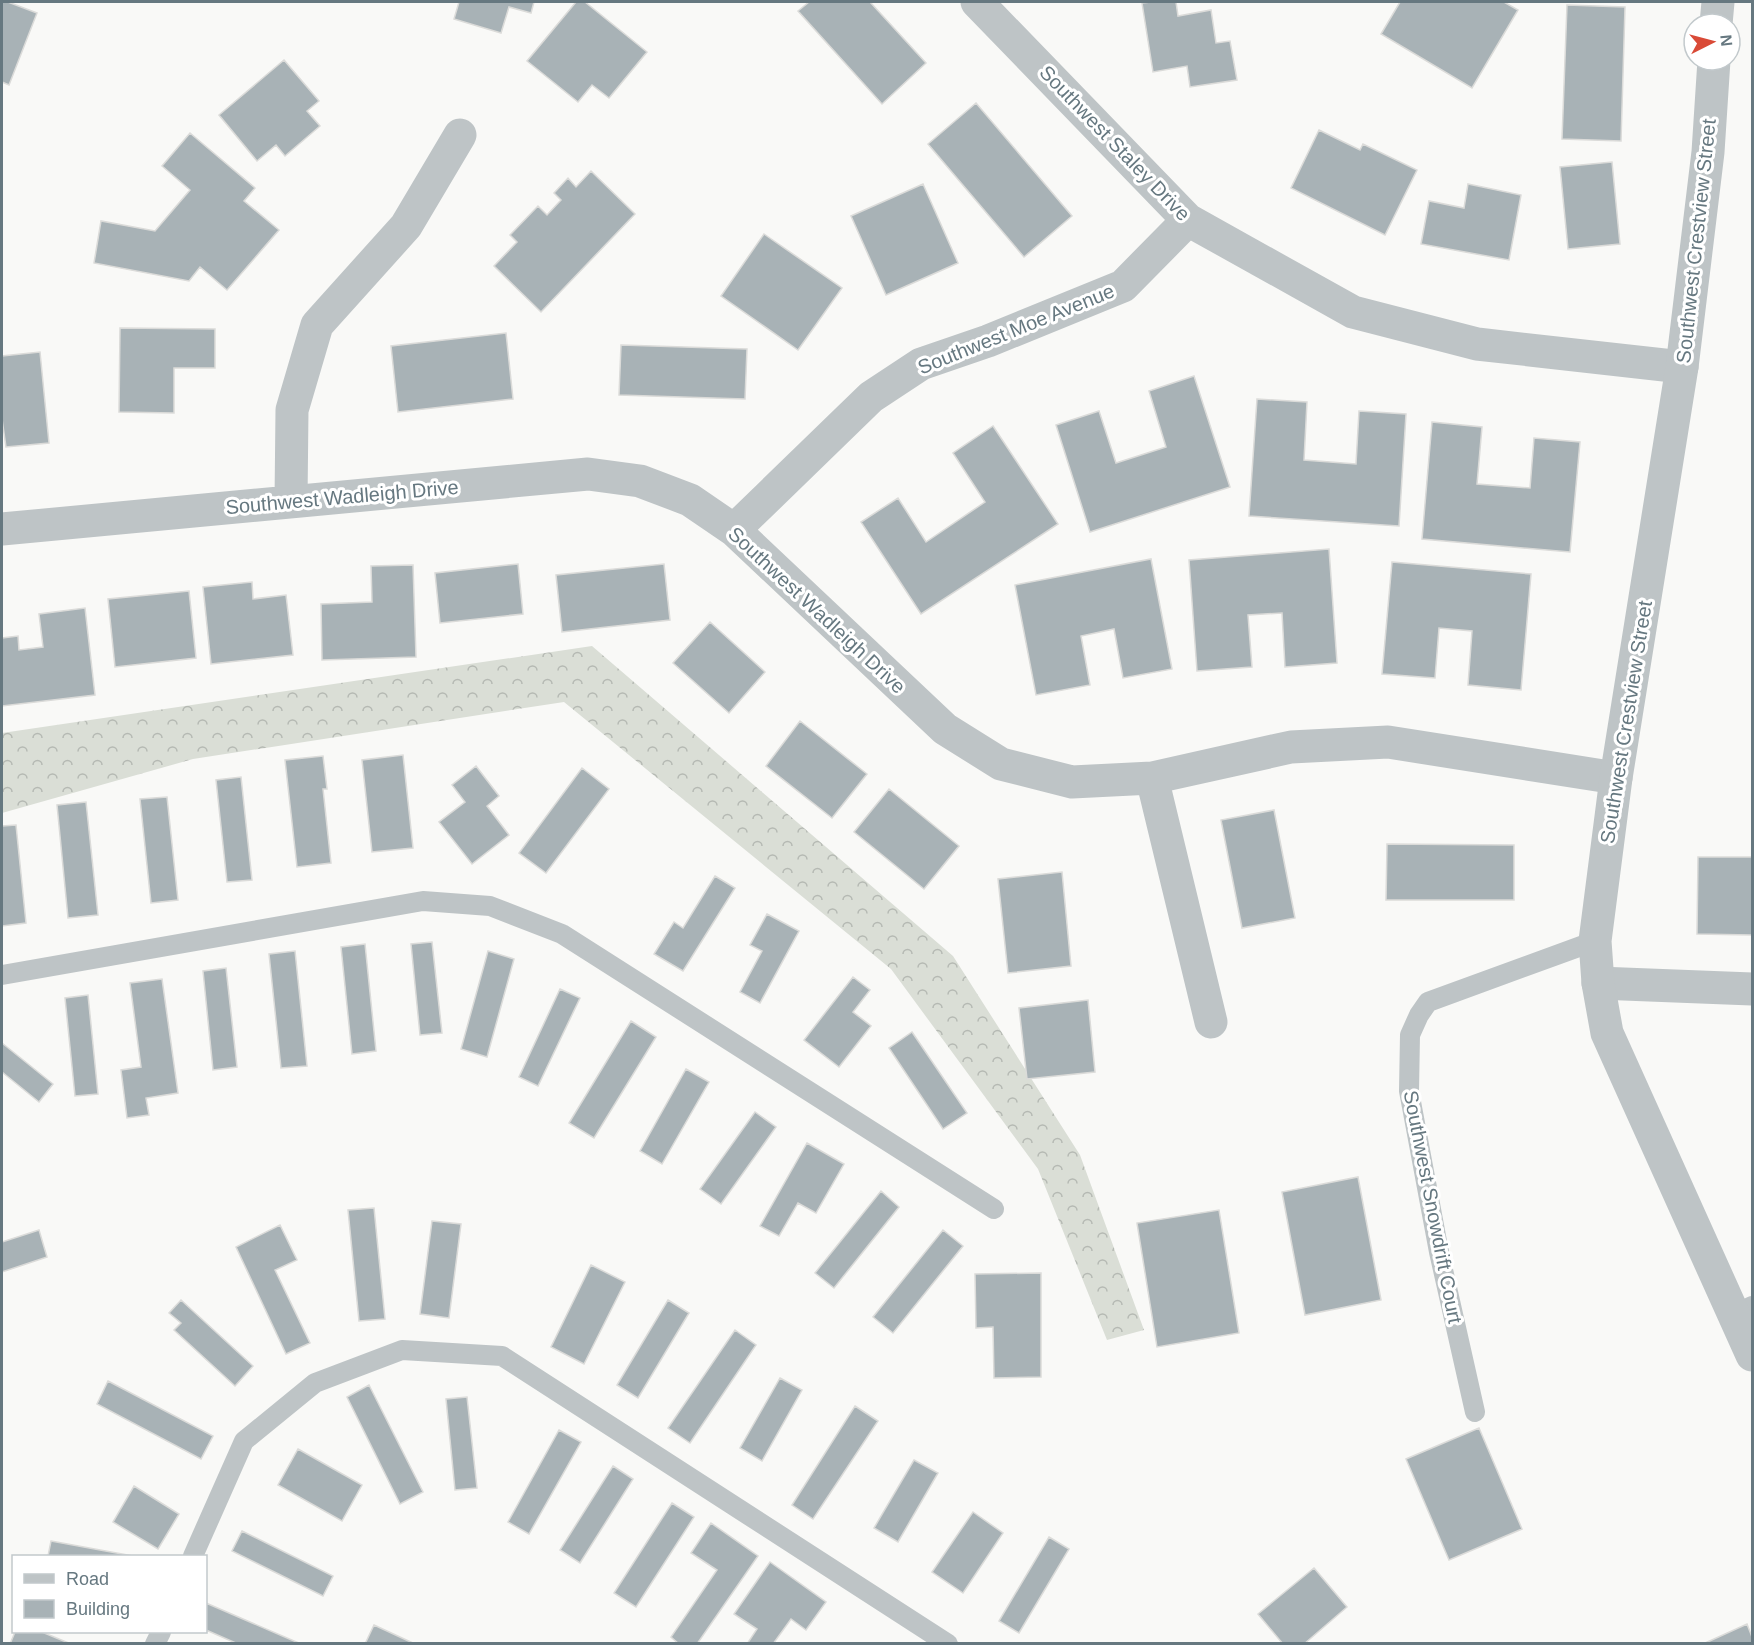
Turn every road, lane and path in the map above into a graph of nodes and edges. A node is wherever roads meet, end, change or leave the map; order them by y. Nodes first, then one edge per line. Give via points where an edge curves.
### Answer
1 (977, 2) edge
2 (1713, 72) edge
3 (460, 135) dead end
4 (1188, 220) junction
5 (1682, 367) junction
6 (291, 501) junction
7 (2, 529) edge
8 (734, 530) junction
9 (1152, 778) junction
10 (1616, 778) junction
11 (1595, 941) junction
12 (2, 975) edge
13 (1598, 983) junction
14 (1752, 989) edge
15 (1211, 1022) dead end
16 (994, 1209) dead end
17 (1743, 1310) edge
18 (1752, 1356) edge
19 (1475, 1412) dead end
20 (194, 1555) edge
21 (948, 1644) edge

1 - 4 street, Southwest Staley Drive
2 - 5 street, Southwest Crestview Street via 1708,152
3 - 6 street via 406,226 317,325 292,410
4 - 5 street, Southwest Staley Drive via 1353,312 1477,344
4 - 8 street, Southwest Moe Avenue via 1123,286 921,364 871,397
5 - 10 street, Southwest Crestview Street
6 - 7 street, Southwest Wadleigh Drive
6 - 8 street, Southwest Wadleigh Drive via 588,474 640,481 690,500
8 - 9 street, Southwest Wadleigh Drive via 945,729 1001,764 1072,782
9 - 10 street, Southwest Wadleigh Drive via 1291,747 1388,742
9 - 15 street
10 - 11 street, Southwest Crestview Street
11 - 13 street, Southwest Crestview Street
11 - 19 lane, Southwest Snowdrift Court via 1428,1002 1410,1035 1409,1091 1439,1252
12 - 16 lane via 423,901 490,906 562,934
13 - 14 street
13 - 17 street, Southwest Crestview Street via 1607,1033
17 - 18 street, Southwest Crestview Street
20 - 21 lane via 244,1441 315,1383 402,1350 502,1356

